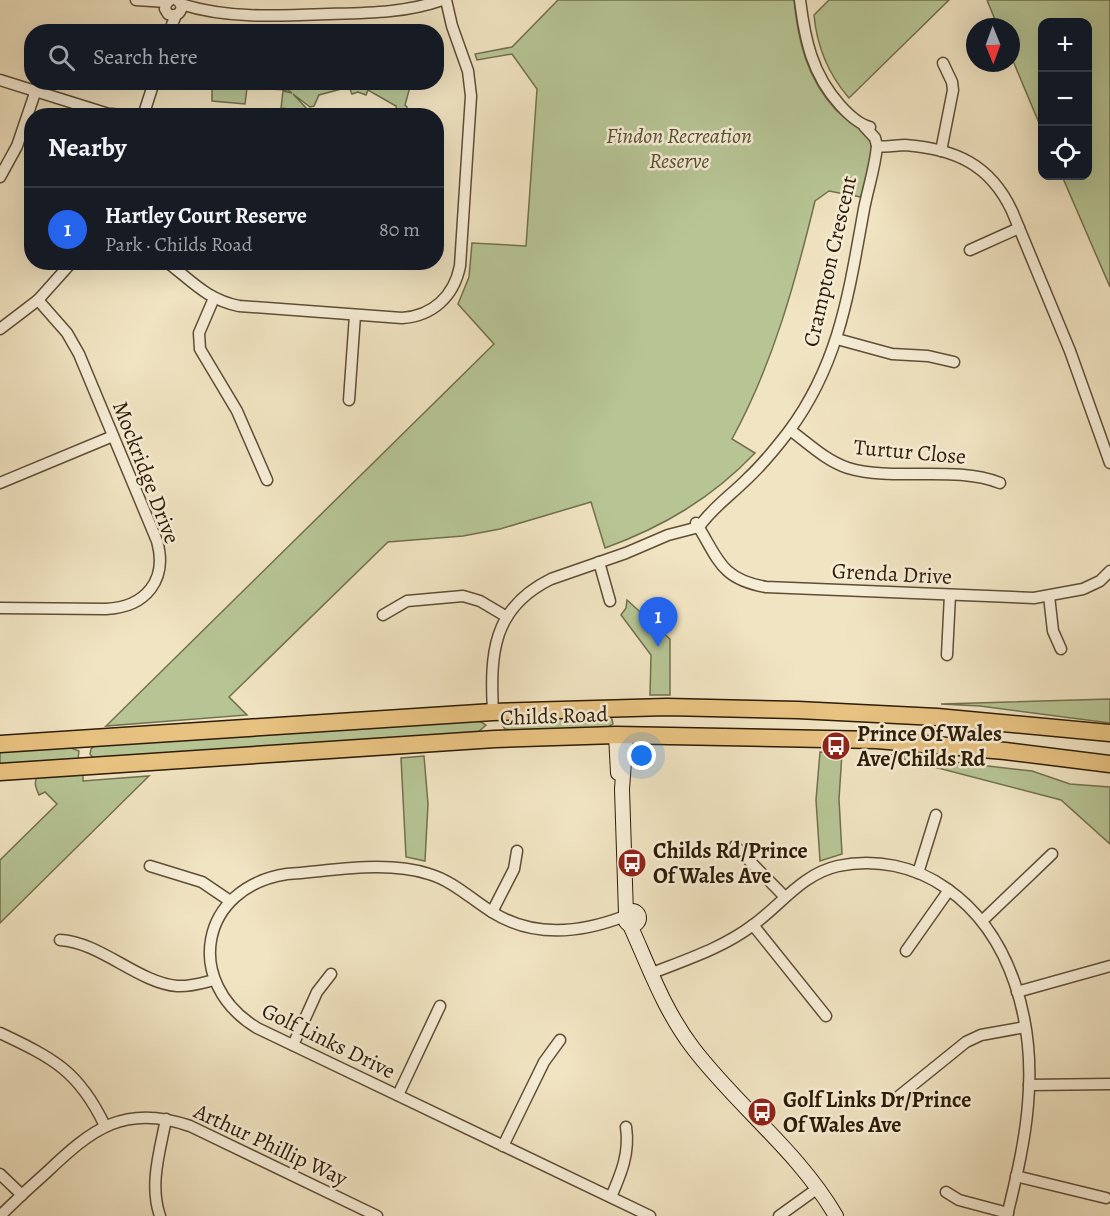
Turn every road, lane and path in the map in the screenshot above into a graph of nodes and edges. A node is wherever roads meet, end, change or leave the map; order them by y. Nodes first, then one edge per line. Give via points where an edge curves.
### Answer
1 (443, 0) edge
2 (800, 0) edge
3 (141, 1) edge
4 (173, 8) edge
5 (170, 24) edge
6 (944, 63) dead end
7 (0, 80) edge
8 (24, 87) edge
9 (36, 90) joint
10 (151, 90) edge
11 (30, 108) edge
12 (91, 108) edge
13 (146, 108) edge
14 (24, 125) edge
15 (882, 146) junction
16 (941, 151) junction
17 (0, 177) edge
18 (1018, 228) junction
19 (970, 249) dead end
20 (65, 270) edge
21 (176, 270) edge
22 (214, 298) junction
23 (38, 300) junction
24 (355, 315) junction
25 (0, 329) edge
26 (837, 339) junction
27 (954, 362) dead end
28 (349, 400) dead end
29 (790, 430) junction
30 (113, 436) junction
31 (1110, 463) edge
32 (267, 480) dead end
33 (0, 483) edge
34 (1000, 483) dead end
35 (697, 525) junction
36 (599, 562) junction
37 (1110, 571) edge
38 (950, 595) junction
39 (1048, 596) junction
40 (610, 601) dead end
41 (0, 608) edge
42 (383, 615) dead end
43 (507, 617) junction
44 (1062, 649) dead end
45 (947, 655) dead end
46 (622, 709) junction
47 (493, 712) junction
48 (839, 712) junction
49 (1110, 733) edge
50 (621, 735) junction
51 (495, 739) junction
52 (84, 740) junction
53 (0, 744) edge
54 (971, 748) junction
55 (1110, 764) edge
56 (86, 768) junction
57 (0, 772) edge
58 (936, 815) dead end
59 (735, 846) dead end
60 (518, 851) dead end
61 (1052, 854) dead end
62 (150, 866) dead end
63 (918, 873) junction
64 (949, 890) junction
65 (785, 897) junction
66 (230, 901) junction
67 (492, 912) junction
68 (630, 918) junction
69 (982, 921) junction
70 (753, 925) junction
71 (60, 940) dead end
72 (906, 951) dead end
73 (1110, 966) edge
74 (332, 974) dead end
75 (650, 974) junction
76 (214, 980) junction
77 (1017, 992) junction
78 (440, 1006) dead end
79 (826, 1016) dead end
80 (1025, 1027) junction
81 (0, 1033) edge
82 (560, 1040) dead end
83 (293, 1044) junction
84 (1110, 1084) edge
85 (1029, 1085) junction
86 (398, 1095) junction
87 (893, 1101) dead end
88 (166, 1119) junction
89 (105, 1126) junction
90 (626, 1127) dead end
91 (503, 1146) junction
92 (0, 1174) edge
93 (1016, 1176) junction
94 (818, 1188) junction
95 (946, 1192) dead end
96 (22, 1195) junction
97 (611, 1197) junction
98 (1106, 1198) dead end
99 (1007, 1214) edge
100 (2, 1215) edge
101 (160, 1216) edge
102 (377, 1216) edge
103 (650, 1216) edge
104 (779, 1216) edge
105 (836, 1216) edge

1 - 4 street via 411,9 276,15
1 - 24 street via 468,71 471,96 458,274 452,290 439,305 419,315
2 - 15 street via 806,41 816,72 839,105
3 - 4 street
4 - 5 street
6 - 16 street via 952,90
7 - 8 street
9 - 11 street
9 - 12 street
10 - 13 street
14 - 17 street
15 - 16 street via 897,140
15 - 26 street, Crampton Crescent via 873,169
16 - 18 street via 969,161 987,175 1006,199
18 - 19 street
18 - 31 street via 1070,351
20 - 23 street
21 - 22 street
22 - 24 street via 251,307
22 - 32 street via 199,333 200,350 237,411
23 - 25 street
23 - 30 street, Mockridge Drive via 74,343
24 - 28 street
26 - 27 street via 883,352
26 - 29 street, Crampton Crescent via 818,385
29 - 34 street, Turtur Close via 829,459 859,470 975,476
29 - 35 street, Crampton Crescent via 762,464
30 - 33 street
30 - 41 street, Mockridge Drive via 159,550 159,570 151,588 132,604 116,608
35 - 36 street
35 - 38 street, Grenda Drive via 719,563 736,577 756,585
36 - 40 street
36 - 43 street via 540,584
37 - 39 street, Grenda Drive via 1093,585
38 - 39 street, Grenda Drive
38 - 45 street
39 - 44 street via 1053,631
42 - 43 street via 414,599 463,596
43 - 47 street via 492,661
46 - 47 main road, Childs Road
46 - 48 main road, Childs Road
46 - 50 main road
47 - 51 main road
47 - 52 main road, Childs Road
48 - 49 main road, Childs Road via 960,718
48 - 54 main road via 966,726 973,734
50 - 51 main road, Childs Road
50 - 54 main road, Childs Road via 877,740
50 - 68 street via 618,773
51 - 56 main road, Childs Road
52 - 53 main road, Childs Road
52 - 56 main road
54 - 55 main road, Childs Road
56 - 57 main road, Childs Road
58 - 63 street
59 - 65 street
60 - 67 street via 514,869
61 - 69 street
62 - 66 street via 202,882
63 - 64 street
63 - 65 street via 877,863 837,866 807,879
64 - 69 street
64 - 72 street
65 - 70 street
66 - 67 street, Golf Links Drive via 250,885 273,876 396,868 443,879
66 - 76 street, Golf Links Drive via 212,934
67 - 68 street, Golf Links Drive via 542,929 571,930
68 - 75 street
69 - 77 street via 1002,952
70 - 75 street via 727,942
70 - 79 street
71 - 76 street via 81,944 166,984 184,986
73 - 77 street
74 - 83 street via 317,992
75 - 94 street via 666,1008 692,1047
76 - 83 street, Golf Links Drive via 236,1014
77 - 80 street
78 - 86 street
80 - 85 street
80 - 87 street via 981,1035 966,1042
81 - 89 street via 67,1071 91,1098
82 - 91 street via 544,1062
83 - 86 street, Golf Links Drive
84 - 85 street
85 - 93 street
86 - 91 street, Golf Links Drive
88 - 89 street, Arthur Phillip Way via 136,1119
88 - 101 street via 155,1181
88 - 102 street, Arthur Phillip Way via 189,1126
89 - 96 street, Arthur Phillip Way via 78,1143
90 - 97 street via 625,1163
91 - 97 street, Golf Links Drive
92 - 96 street
93 - 98 street
93 - 99 street
94 - 104 street
94 - 105 street
95 - 99 street via 959,1200
96 - 100 street, Arthur Phillip Way
97 - 103 street, Golf Links Drive

